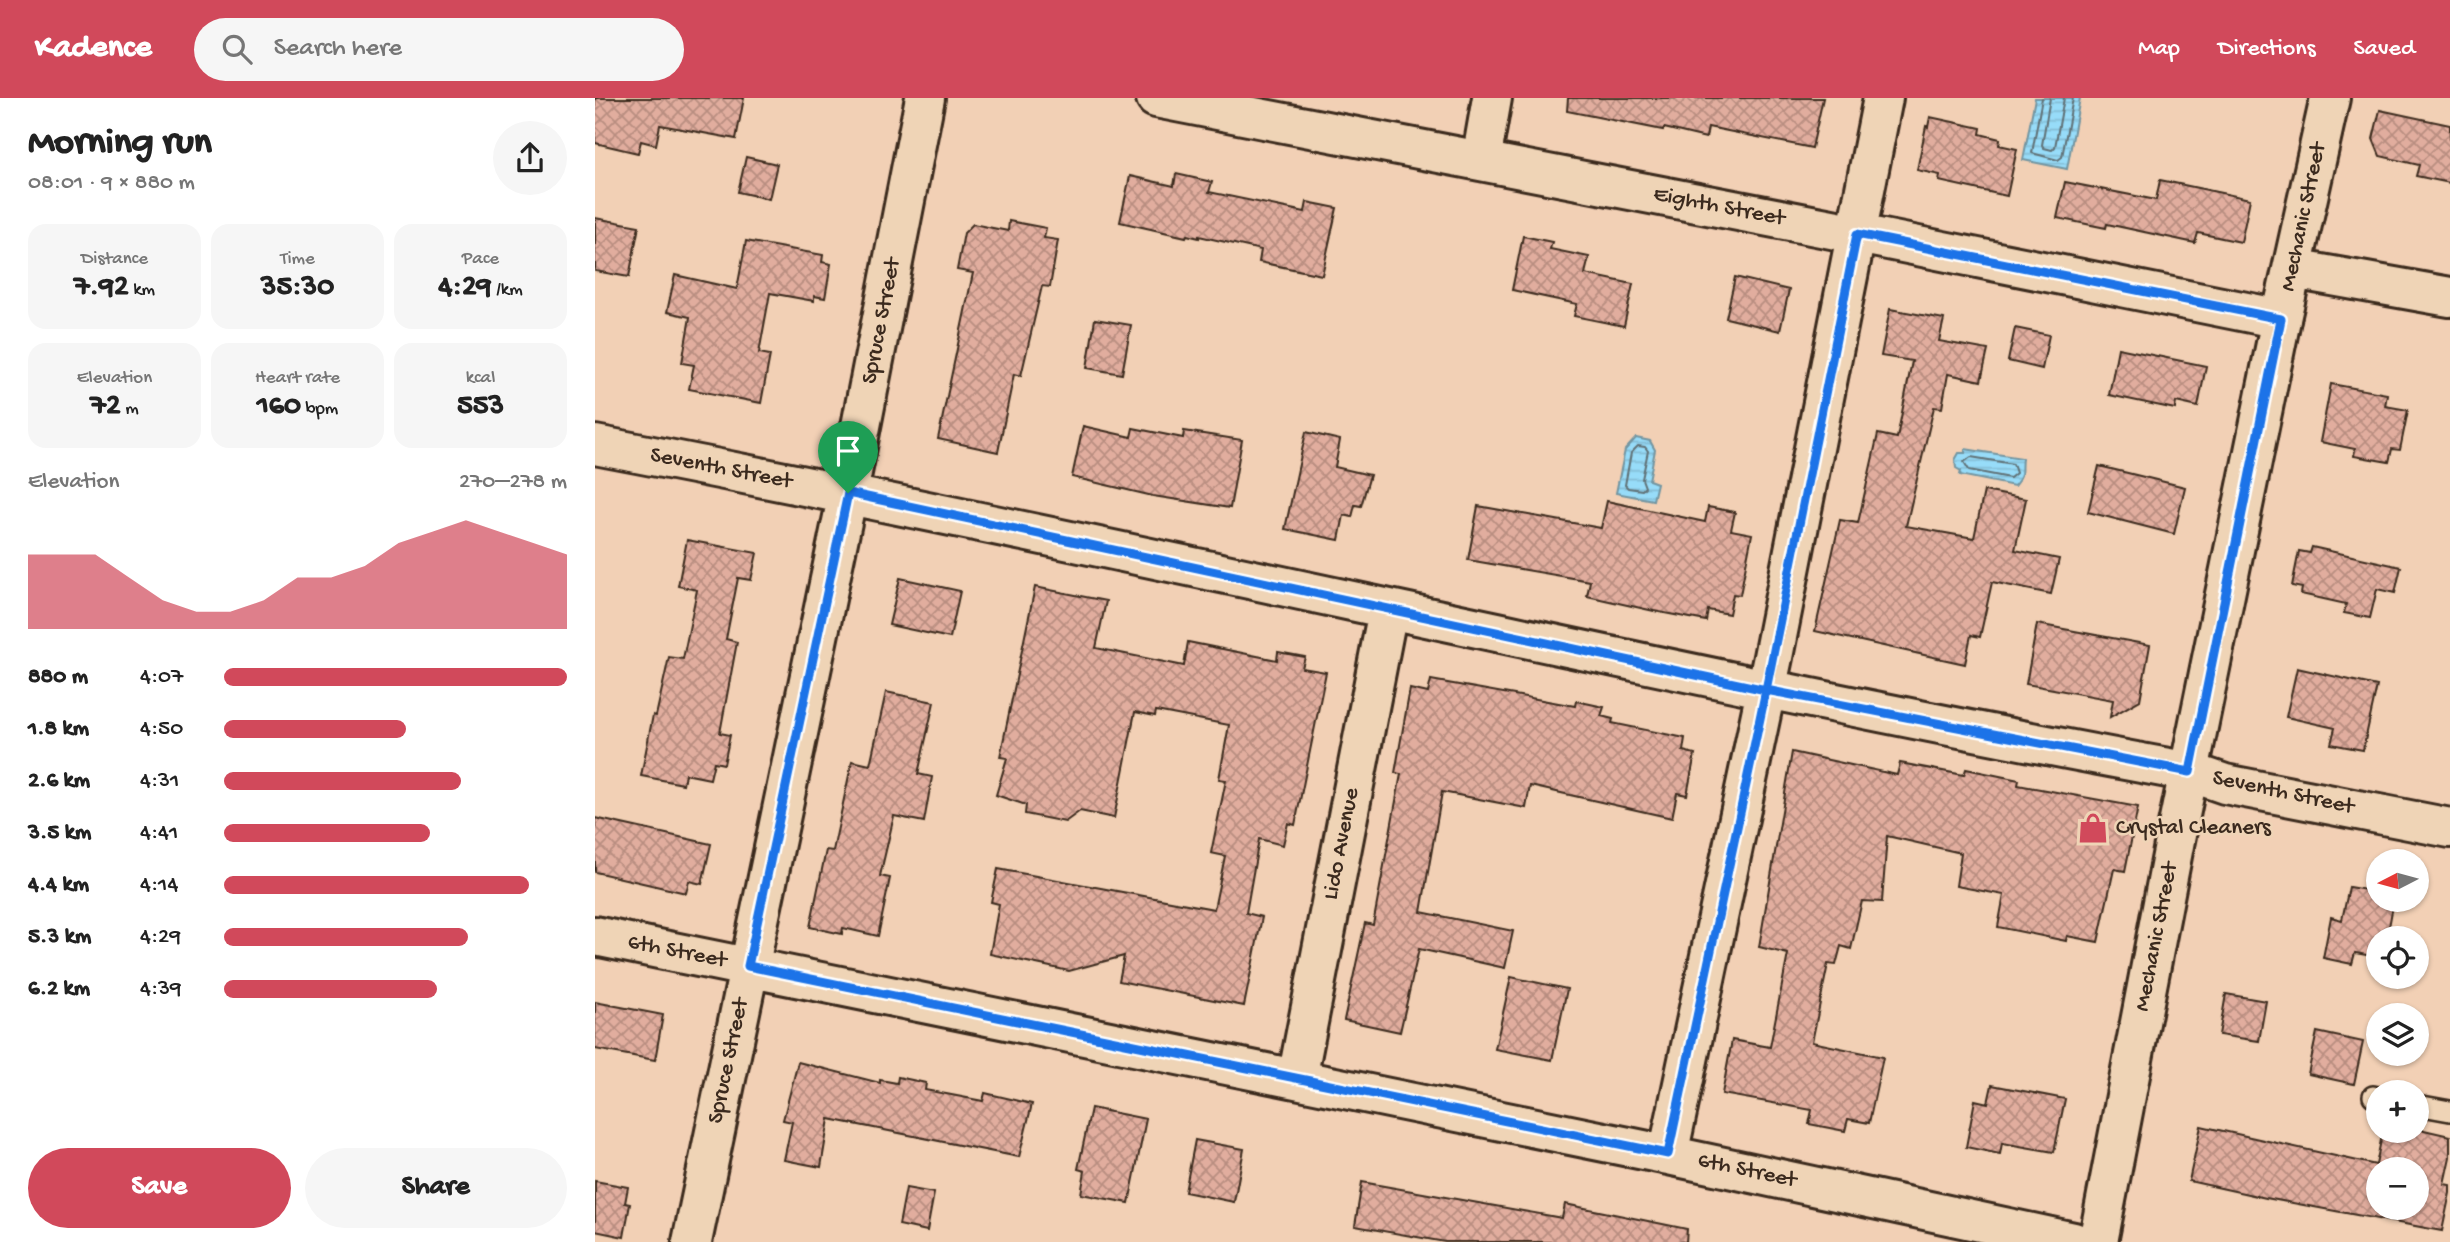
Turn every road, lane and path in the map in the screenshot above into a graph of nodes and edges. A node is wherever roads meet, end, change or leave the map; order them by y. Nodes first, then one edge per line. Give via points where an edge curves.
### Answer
1 (925, 98) edge
2 (1156, 98) edge
3 (1492, 98) edge
4 (1883, 98) edge
5 (2329, 98) edge
6 (1481, 161) junction
7 (1857, 234) junction
8 (2293, 269) junction
9 (2450, 297) edge
10 (2281, 319) junction
11 (595, 445) edge
12 (848, 493) junction
13 (1388, 610) junction
14 (1766, 690) junction
15 (2190, 772) junction
16 (2450, 828) edge
17 (595, 936) edge
18 (748, 966) junction
19 (1297, 1079) junction
20 (2429, 1107) edge
21 (2450, 1111) edge
22 (1668, 1154) junction
23 (692, 1242) edge
24 (2074, 1242) edge
25 (2098, 1242) edge

1 - 12 street, Spruce Street
2 - 6 street, Eighth Street
3 - 6 street
4 - 7 street
5 - 8 street, Mechanic Street
6 - 7 street, Eighth Street
7 - 10 street, Eighth Street
7 - 14 street
8 - 9 street
8 - 10 street, Mechanic Street
10 - 15 street, Mechanic Street
11 - 12 street, Seventh Street
12 - 13 street, Seventh Street
12 - 18 street, Spruce Street
13 - 14 street, Seventh Street
13 - 19 street, Lido Avenue
14 - 15 street, Seventh Street
14 - 22 street
15 - 16 street, Seventh Street via 2225,784
15 - 25 street, Mechanic Street
17 - 18 street, 6th Street
18 - 19 street, 6th Street
18 - 23 street, Spruce Street
19 - 22 street, 6th Street
20 - 21 lane
22 - 24 street, 6th Street

